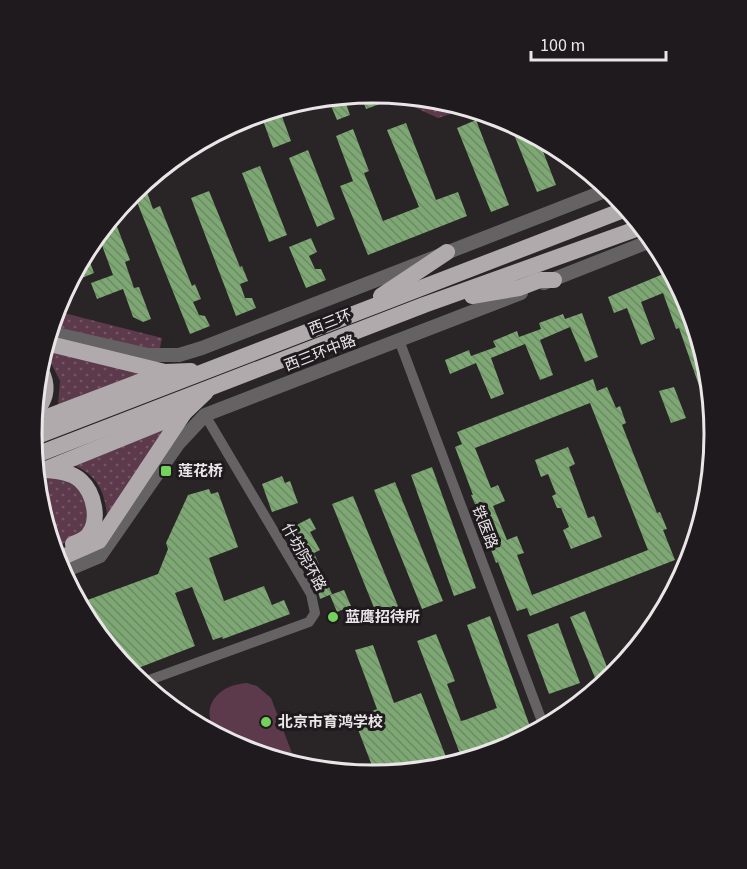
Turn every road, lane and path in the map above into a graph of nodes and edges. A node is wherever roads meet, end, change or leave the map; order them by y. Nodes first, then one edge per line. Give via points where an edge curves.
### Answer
1 (600, 193) edge
2 (619, 212) edge
3 (634, 230) edge
4 (644, 244) edge
5 (447, 252) junction
6 (554, 280) junction
7 (424, 305) junction
8 (355, 313) junction
9 (58, 334) edge
10 (399, 340) junction
11 (54, 345) edge
12 (204, 371) junction
13 (165, 372) junction
14 (214, 386) junction
15 (184, 413) junction
16 (204, 415) junction
17 (43, 419) edge
18 (42, 434) edge
19 (44, 463) edge
20 (44, 464) edge
21 (44, 466) edge
22 (63, 549) edge
23 (65, 556) edge
24 (70, 568) edge
25 (150, 680) edge
26 (542, 720) edge

1 - 5 street
2 - 8 highway, 西三环
3 - 7 highway, 西三环
4 - 6 street, 西三环中路
5 - 8 highway
5 - 9 street via 179,354 148,355
6 - 7 highway
6 - 10 street, 西三环中路
7 - 14 highway, 西三环
8 - 12 highway, 西三环
10 - 16 street, 西三环中路
10 - 26 street, 铁医路
11 - 13 highway
12 - 13 highway
12 - 18 highway, 西三环
13 - 17 highway
14 - 15 highway
14 - 19 highway, 西三环
15 - 20 highway
15 - 23 highway via 99,541
16 - 24 street, 西三环中路 via 178,444 100,556
16 - 25 street, 什坊院环路 via 311,594 315,613 309,622
21 - 22 highway via 81,481 92,499 95,517 89,534

